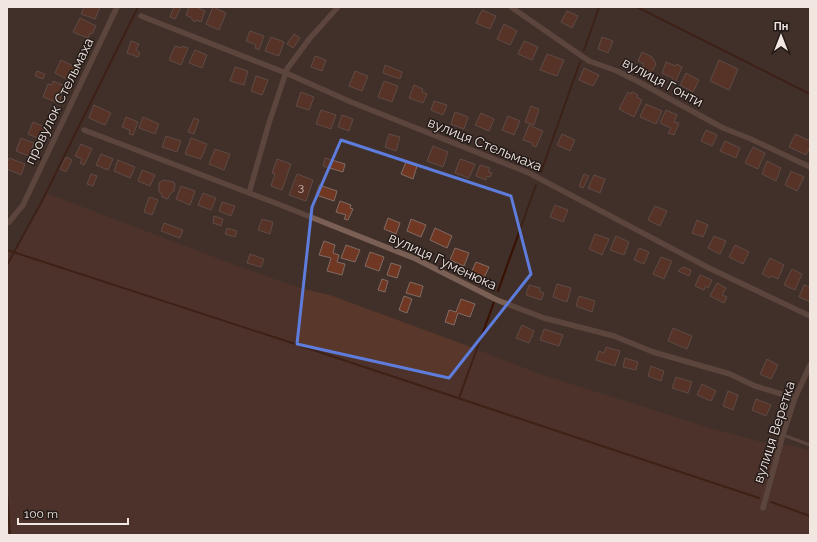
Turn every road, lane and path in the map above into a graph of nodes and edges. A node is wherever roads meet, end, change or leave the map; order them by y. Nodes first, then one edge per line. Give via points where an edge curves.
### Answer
1 (117, 7) edge
2 (338, 7) edge
3 (511, 7) edge
4 (141, 16) dead end
5 (286, 73) junction
6 (84, 130) dead end
7 (810, 167) edge
8 (249, 193) junction
9 (7, 223) edge
10 (810, 316) edge
11 (810, 365) edge
12 (796, 398) junction
13 (783, 435) junction
14 (810, 445) edge
15 (763, 508) dead end

1 - 9 street, провулок Стельмаха via 23,205
2 - 5 street via 310,38
3 - 7 street, вулиця Гонти via 590,61 617,71 723,128
4 - 5 street, вулиця Стельмаха
5 - 8 street
5 - 10 street, вулиця Стельмаха via 350,102 529,173 702,264
6 - 8 street, вулиця Гуменюка
8 - 12 street, вулиця Гуменюка via 416,259 469,286 544,318 614,336 652,352 730,374 756,386
11 - 12 street, вулиця Веретка
12 - 13 street, вулиця Веретка
13 - 14 lane
13 - 15 street, вулиця Веретка

